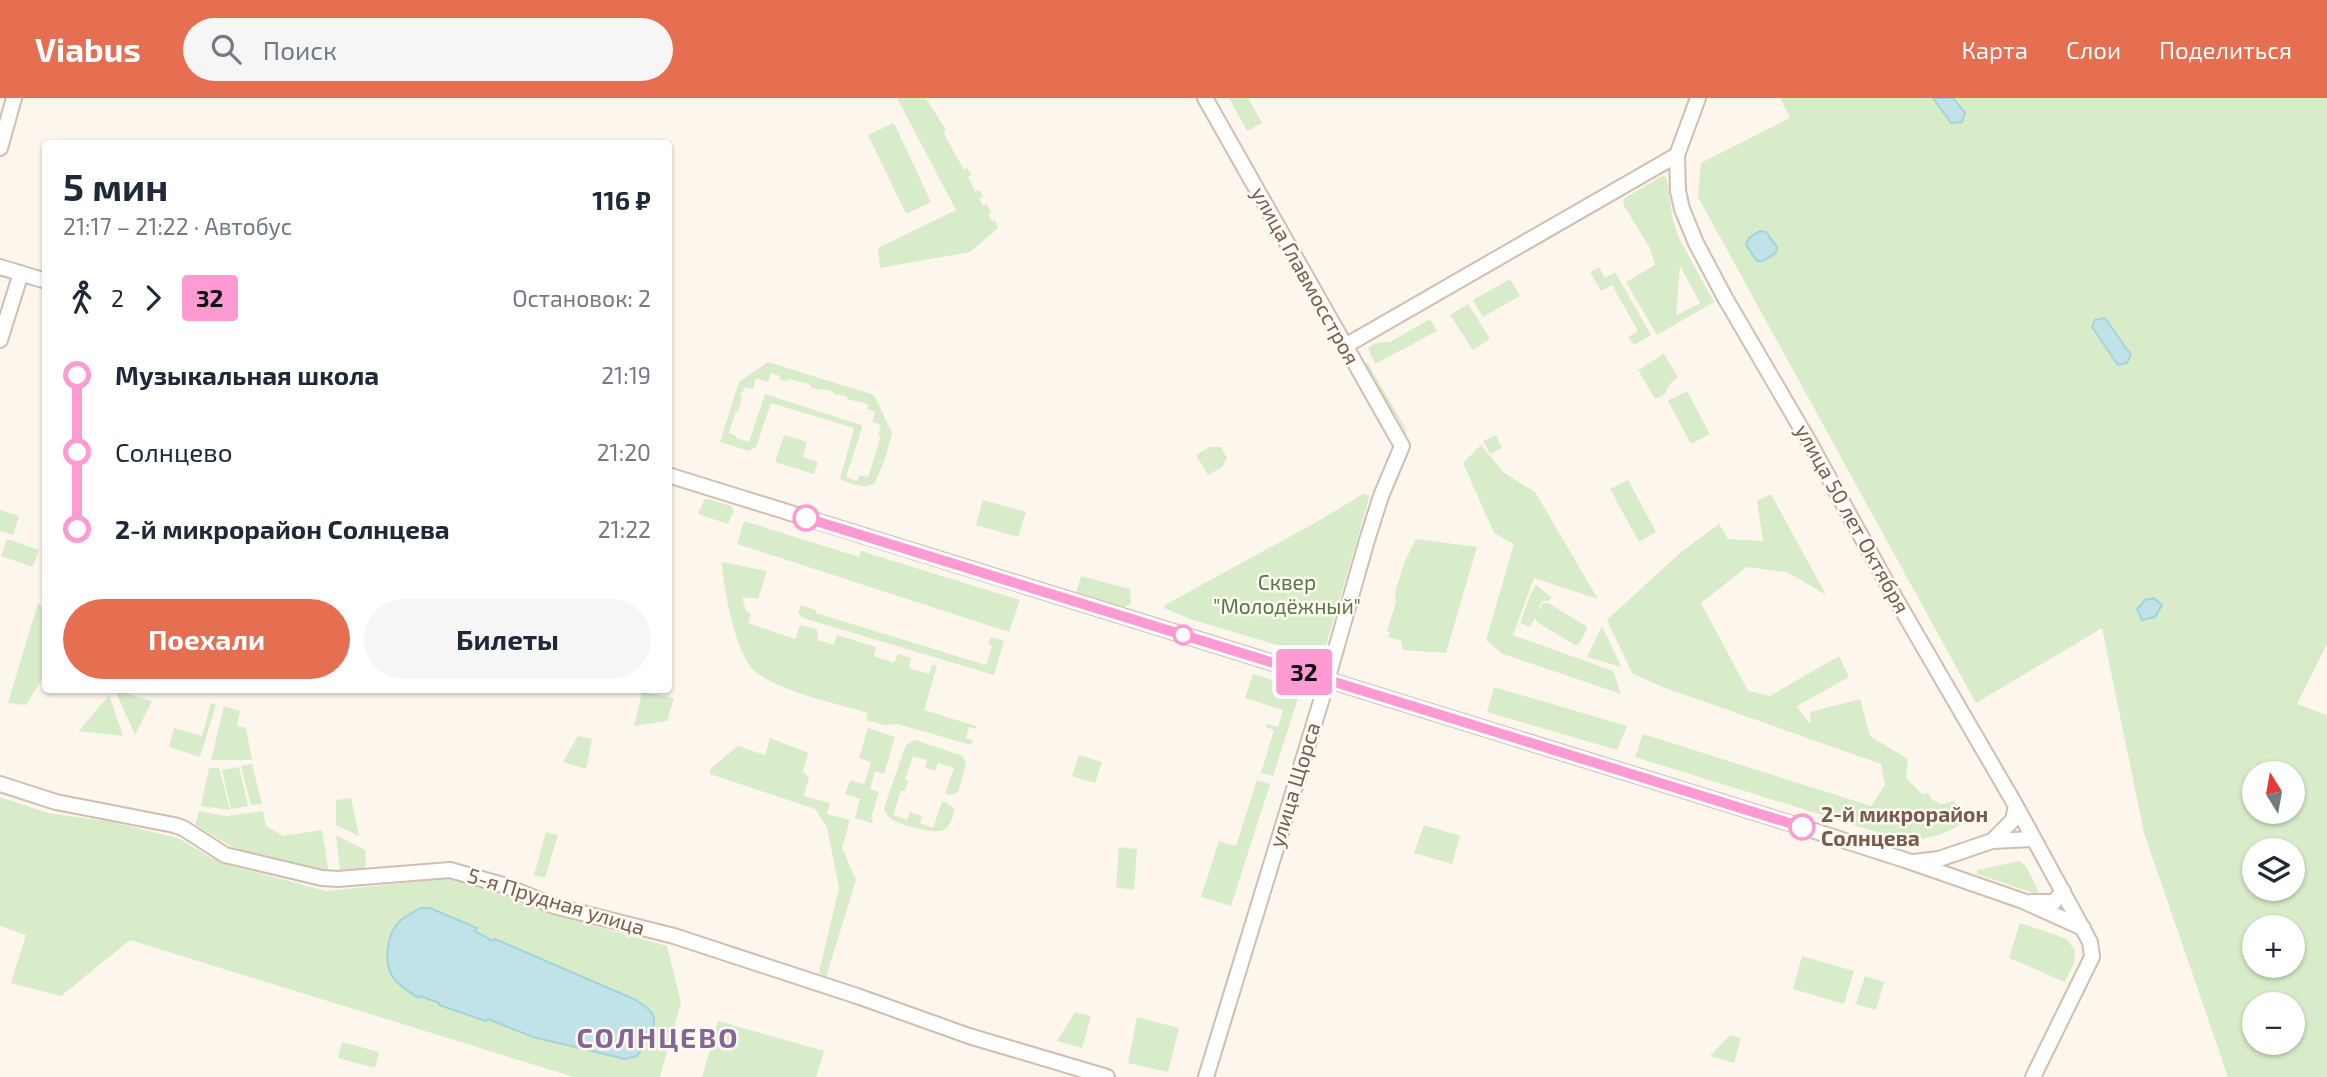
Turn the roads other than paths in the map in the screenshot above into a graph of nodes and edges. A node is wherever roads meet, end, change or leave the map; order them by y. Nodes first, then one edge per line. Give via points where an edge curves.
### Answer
1 (14, 98) edge
2 (1205, 98) edge
3 (1698, 98) edge
4 (0, 148) edge
5 (1676, 155) junction
6 (0, 267) edge
7 (21, 273) junction
8 (42, 280) edge
9 (0, 340) edge
10 (1345, 346) junction
11 (1400, 454) joint
12 (672, 476) edge
13 (1327, 678) junction
14 (0, 784) edge
15 (2016, 806) junction
16 (2033, 839) junction
17 (1992, 841) junction
18 (1902, 859) junction
19 (2063, 891) junction
20 (2022, 901) junction
21 (2083, 928) junction
22 (1107, 1077) edge
23 (1206, 1077) edge
24 (2033, 1077) edge

1 - 4 street
2 - 10 street, улица Главмосстроя
3 - 5 street, улица 50 лет Октября
5 - 10 street
5 - 15 street, улица 50 лет Октября via 1682,209 1709,268
6 - 7 street
7 - 8 street
7 - 9 street
10 - 11 street, улица Главмосстроя via 1400,441
11 - 13 street, улица Щорса via 1378,503
12 - 13 street
13 - 18 street
13 - 23 street, улица Щорса
14 - 22 street, 5-я Прудная улица via 56,802 174,825 225,855 313,877 450,870 554,905 674,936 969,1036
15 - 16 street, улица 50 лет Октября
15 - 17 street via 2013,820
16 - 17 street
16 - 19 street, улица 50 лет Октября
17 - 18 street via 1939,859
18 - 20 street
19 - 20 street via 2054,902
19 - 21 street, улица 50 лет Октября
20 - 21 street
21 - 24 street, улица 50 лет Октября via 2092,957

